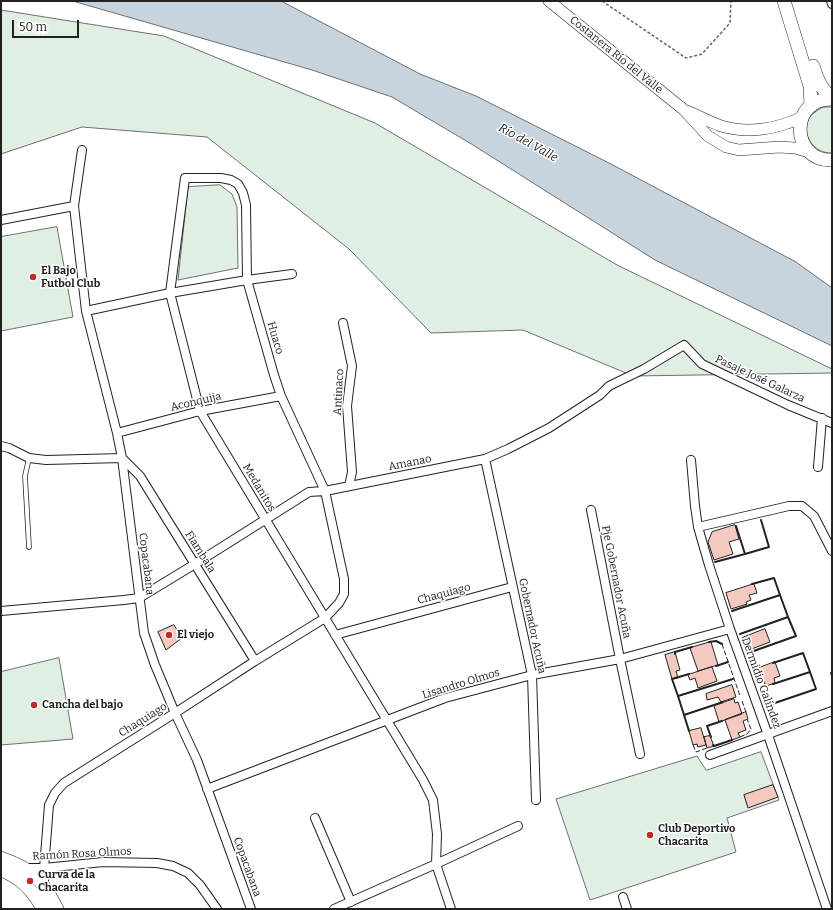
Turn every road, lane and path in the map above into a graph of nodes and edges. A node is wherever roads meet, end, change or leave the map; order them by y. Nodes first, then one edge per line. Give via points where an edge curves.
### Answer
1 (549, 1) edge
2 (602, 1) edge
3 (731, 1) edge
4 (784, 1) edge
5 (793, 1) edge
6 (831, 1) edge
7 (832, 4) edge
8 (832, 98) edge
9 (811, 106) junction
10 (683, 109) junction
11 (802, 117) junction
12 (82, 150) dead end
13 (809, 152) junction
14 (827, 159) edge
15 (832, 169) edge
16 (238, 184) joint
17 (74, 206) junction
18 (1, 220) edge
19 (292, 274) dead end
20 (247, 280) junction
21 (170, 293) junction
22 (86, 311) junction
23 (343, 323) dead end
24 (684, 345) joint
25 (281, 396) junction
26 (200, 411) junction
27 (822, 418) junction
28 (832, 422) edge
29 (117, 433) junction
30 (1, 446) edge
31 (29, 458) junction
32 (122, 458) junction
33 (485, 459) junction
34 (691, 460) dead end
35 (818, 467) dead end
36 (349, 486) junction
37 (325, 491) junction
38 (591, 510) dead end
39 (265, 520) junction
40 (698, 526) junction
41 (29, 547) dead end
42 (832, 551) edge
43 (196, 564) junction
44 (512, 587) junction
45 (139, 598) junction
46 (1, 611) edge
47 (325, 618) junction
48 (730, 629) junction
49 (336, 635) junction
50 (620, 659) junction
51 (255, 661) junction
52 (532, 675) junction
53 (832, 711) edge
54 (175, 713) junction
55 (387, 720) junction
56 (768, 735) junction
57 (640, 754) dead end
58 (710, 755) dead end
59 (206, 789) junction
60 (536, 800) dead end
61 (315, 818) dead end
62 (518, 826) dead end
63 (1, 858) edge
64 (436, 864) junction
65 (24, 868) junction
66 (44, 868) junction
67 (1, 870) edge
68 (44, 886) junction
69 (623, 898) dead end
70 (351, 902) junction
71 (43, 909) edge
72 (57, 909) edge
73 (217, 909) edge
74 (251, 909) edge
75 (334, 909) edge
76 (451, 909) edge
77 (627, 909) edge
78 (827, 909) edge

1 - 10 main road, Costanera Río del Valle
2 - 3 path via 686,58 702,54 730,23
4 - 9 main road via 810,86
5 - 8 main road via 816,78
6 - 7 street
8 - 9 main road via 820,100
9 - 11 main road
10 - 11 main road, Costanera Río del Valle via 721,126 738,130 778,126
10 - 13 main road, Costanera Río del Valle via 708,136 726,147 738,150 779,147
11 - 13 main road via 799,131
12 - 17 street, Copacabana
13 - 14 main road
14 - 15 main road
16 - 20 street, Huaco via 246,205
16 - 21 street, Medanitos via 221,178 185,178
17 - 18 street
17 - 22 street, Copacabana
19 - 20 street
20 - 21 street
20 - 25 street, Huaco
21 - 22 street
21 - 26 street, Medanitos
22 - 29 street, Copacabana
23 - 36 street, Antinaco via 352,366 347,406 352,472
24 - 27 street, Pasaje José Galarza via 702,364 788,405
24 - 33 street, Amanao via 609,386 549,428
25 - 26 street, Aconquija
25 - 37 street, Huaco
26 - 29 street, Aconquija
26 - 39 street, Medanitos
27 - 28 street, Pasaje José Galarza
27 - 35 street
29 - 32 street, Copacabana
30 - 31 street
31 - 32 street
31 - 41 lane via 25,476
32 - 43 street, Fiambala via 140,476
32 - 45 street, Copacabana
33 - 36 street, Amanao
33 - 44 street, Gobernador Acuña
34 - 40 street, Dermidio Galíndez
36 - 37 street, Amanao
37 - 39 street, Amanao via 309,492
37 - 47 street via 344,579 344,594
38 - 50 street, Pje Gobernador Acuña
39 - 43 street, Amanao
39 - 47 street, Medanitos
40 - 42 street via 789,506 802,506 814,516
40 - 48 street, Dermidio Galíndez
43 - 45 street, Amanao
43 - 51 street, Fiambala
44 - 49 street, Chaquiago
44 - 52 street, Gobernador Acuña
45 - 46 street
45 - 54 street, Copacabana via 144,633
47 - 49 street, Medanitos
47 - 51 street, Chaquiago
48 - 50 street, Lisandro Olmos
48 - 56 street, Dermidio Galíndez
49 - 55 street, Medanitos
50 - 52 street, Lisandro Olmos
50 - 57 street, Pje Gobernador Acuña
51 - 54 street, Chaquiago
52 - 55 street, Lisandro Olmos via 445,698
52 - 60 street, Gobernador Acuña
53 - 56 street
54 - 59 street, Copacabana via 197,760
54 - 66 street, Chaquiago via 64,783 55,793 49,805
55 - 59 street, Lisandro Olmos
55 - 64 street, Medanitos via 433,800 437,834
56 - 58 street
56 - 78 street, Dermidio Galíndez
59 - 74 street, Copacabana
61 - 70 street
62 - 64 street
63 - 65 main road
64 - 70 street
64 - 76 street
65 - 66 street, Ramón Rosa Olmos
65 - 68 main road
66 - 68 street, Chaquiago
66 - 73 street, Ramón Rosa Olmos via 103,862 157,863 173,866 188,873
67 - 71 main road via 25,885
68 - 72 main road
69 - 77 street
70 - 75 street

